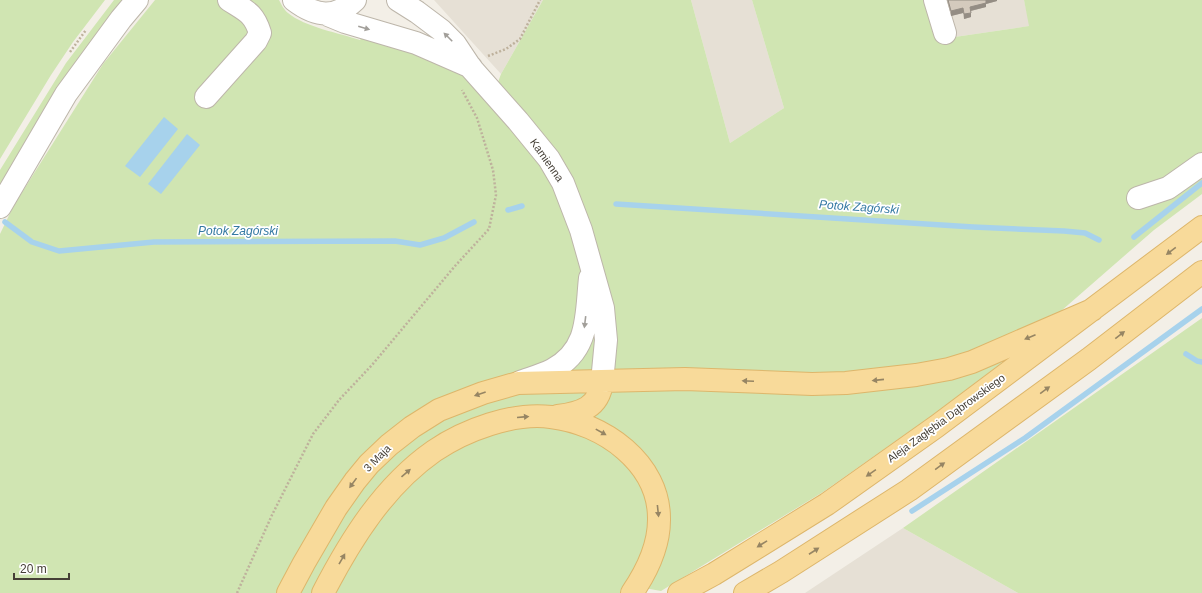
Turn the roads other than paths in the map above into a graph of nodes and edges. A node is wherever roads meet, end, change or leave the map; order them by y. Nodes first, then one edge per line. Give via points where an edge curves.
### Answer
1 (137, 0) edge
2 (229, 0) edge
3 (294, 0) edge
4 (355, 0) edge
5 (398, 0) edge
6 (935, 0) edge
7 (328, 15) junction
8 (944, 33) dead end
9 (471, 68) junction
10 (206, 97) dead end
11 (1202, 164) edge
12 (1138, 198) dead end
13 (0, 207) edge
14 (1202, 227) edge
15 (592, 269) junction
16 (1202, 272) edge
17 (1092, 310) junction
18 (602, 382) junction
19 (518, 383) junction
20 (551, 417) junction
21 (288, 593) edge
22 (324, 593) edge
23 (632, 593) edge
24 (679, 593) edge
25 (745, 593) edge

1 - 13 street via 66,94
2 - 10 street via 251,14 260,33 256,42
3 - 7 street, Kamienna
4 - 7 street via 345,8
9 -> 5 street, Kamienna via 455,44 441,30
6 - 8 street
7 -> 9 street, Kamienna via 416,43
9 - 15 street, Kamienna via 549,159 563,183 581,230
11 - 12 street via 1168,188
14 -> 17 main road, Aleja Zagłębia Dąbrowskiego
15 - 18 street, Kamienna via 603,308 606,340
15 -> 19 street, Kamienna via 584,334 578,346 560,365
25 -> 16 main road via 909,490 1089,359
17 -> 18 main road, 3 Maja via 972,362 916,375 812,384 685,379
17 -> 24 main road, Aleja Zagłębia Dąbrowskiego via 937,426 827,504
18 - 19 main road, 3 Maja
18 - 20 main road via 600,392 590,406 579,412
19 -> 21 main road, 3 Maja via 482,393 439,410 389,445 354,481 319,536
22 -> 20 main road via 371,513 403,476 418,464 435,451 478,428 520,417
20 -> 23 main road via 578,422 603,433 629,453 652,485 658,508 658,534 650,564

